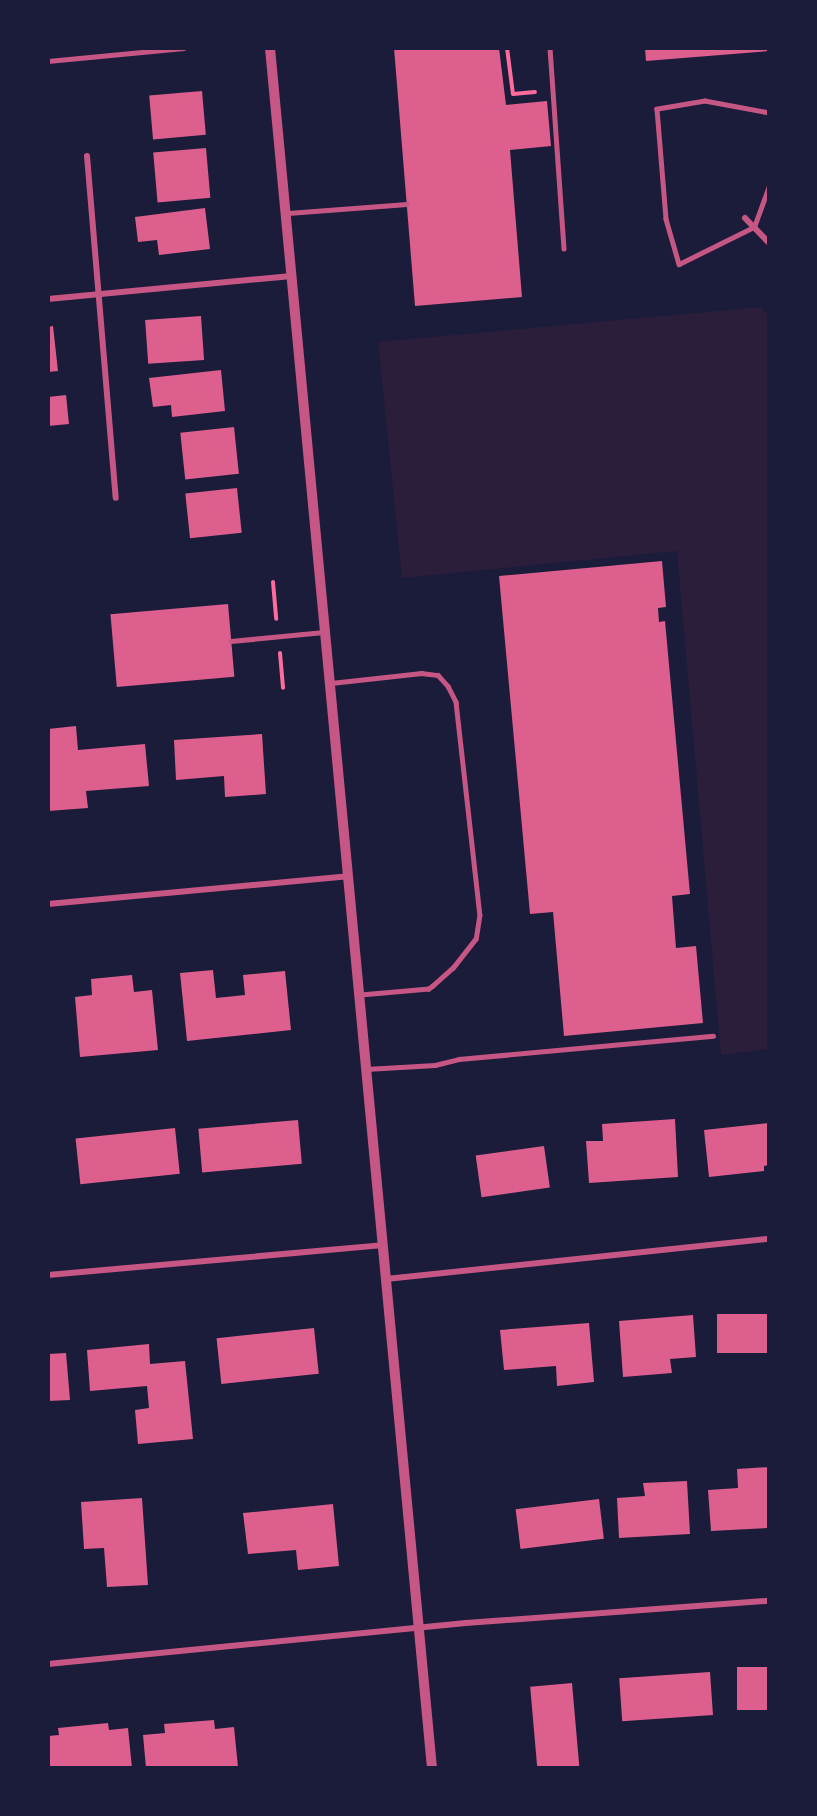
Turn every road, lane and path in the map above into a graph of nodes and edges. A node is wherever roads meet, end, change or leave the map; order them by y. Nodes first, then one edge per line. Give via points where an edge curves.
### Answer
1 (183, 48) edge
2 (270, 48) edge
3 (507, 48) edge
4 (549, 48) edge
5 (48, 61) edge
6 (541, 92) dead end
7 (769, 113) edge
8 (87, 156) dead end
9 (769, 186) edge
10 (407, 204) dead end
11 (288, 213) junction
12 (746, 219) dead end
13 (754, 227) junction
14 (769, 243) edge
15 (564, 249) dead end
16 (292, 276) junction
17 (99, 295) junction
18 (48, 299) edge
19 (116, 498) dead end
20 (324, 632) junction
21 (231, 641) dead end
22 (330, 683) junction
23 (348, 876) junction
24 (48, 904) edge
25 (358, 995) junction
26 (713, 1036) dead end
27 (366, 1069) junction
28 (769, 1239) edge
29 (383, 1245) junction
30 (48, 1275) edge
31 (386, 1279) junction
32 (769, 1601) edge
33 (418, 1628) junction
34 (48, 1664) edge
35 (432, 1768) edge

1 - 5 lane
2 - 11 street
3 - 6 path via 513,94
4 - 15 lane
7 - 13 lane via 705,101 657,109 666,219 679,264
8 - 17 street
9 - 13 lane
10 - 11 lane
11 - 16 street
12 - 13 street
13 - 14 street
16 - 17 street
16 - 20 street
17 - 18 street
17 - 19 street
20 - 21 lane
20 - 22 street
22 - 23 street
22 - 25 lane via 421,673 438,675 448,686 456,702 480,915 476,939 434,986
23 - 24 street
23 - 25 street
25 - 27 street
26 - 27 lane
27 - 29 street
28 - 31 street
29 - 30 street
29 - 31 street
31 - 33 street
32 - 33 street
33 - 34 street
33 - 35 street

